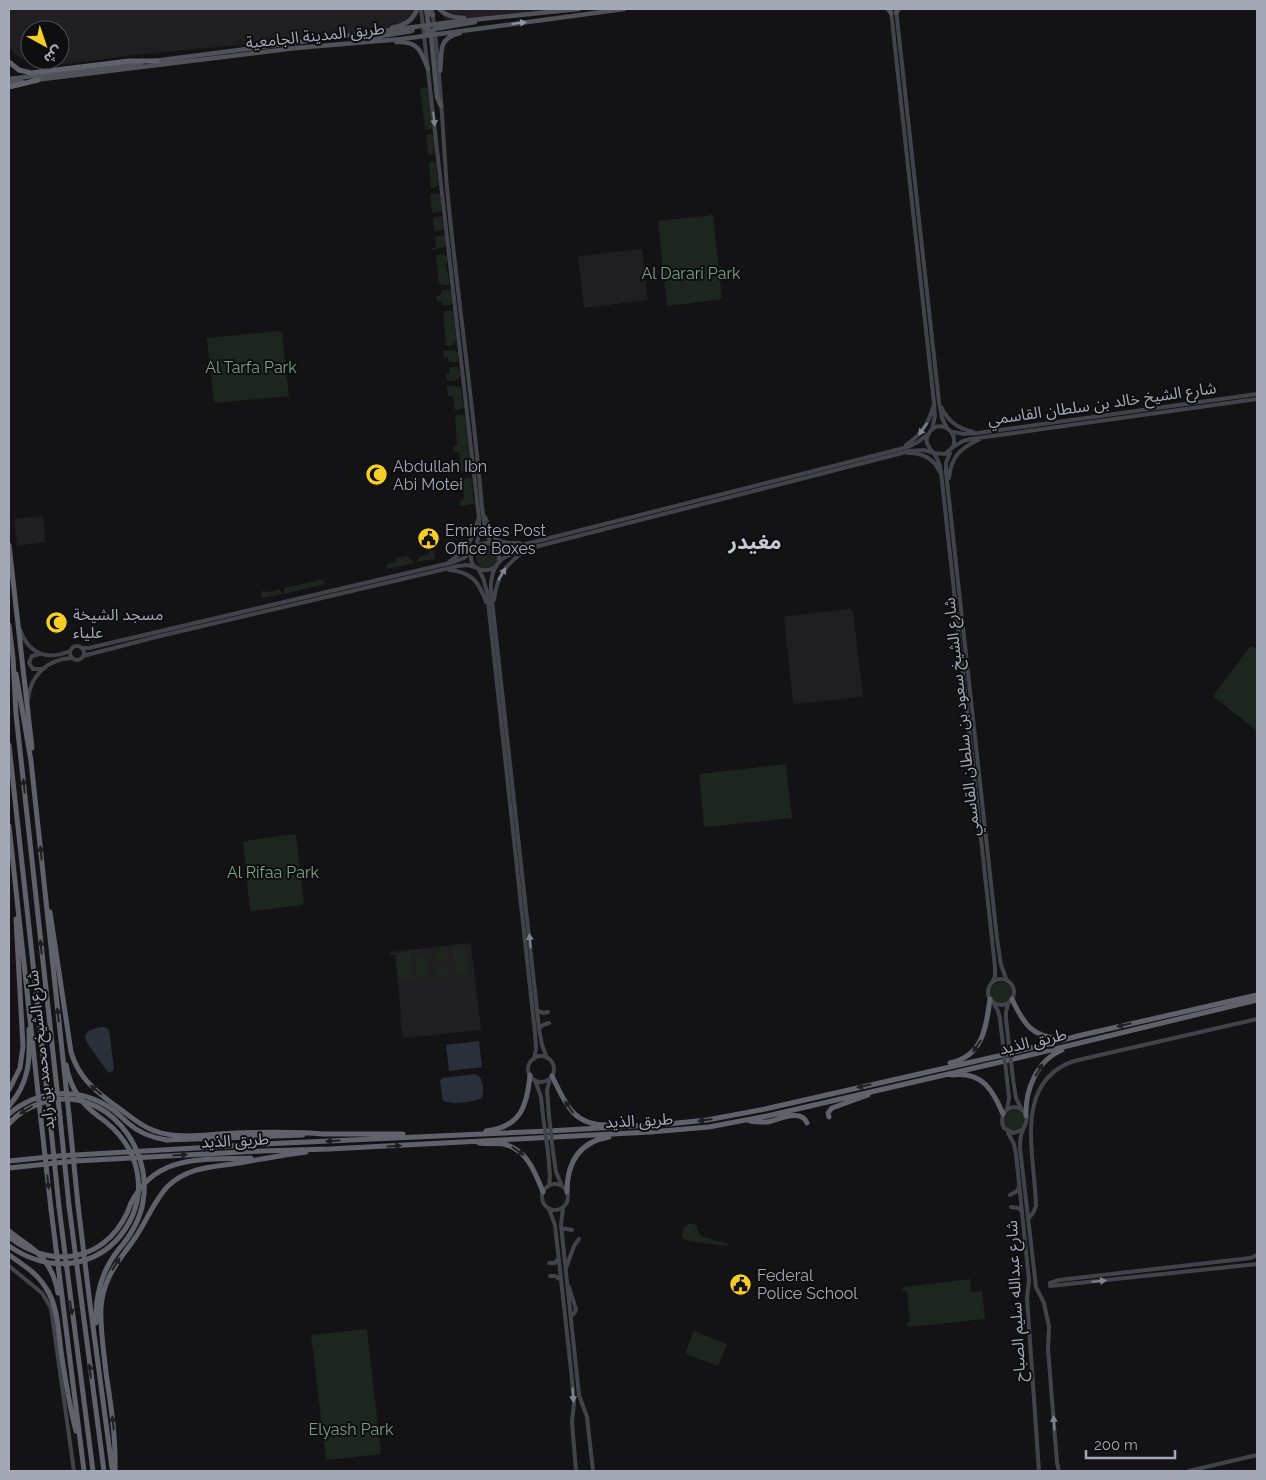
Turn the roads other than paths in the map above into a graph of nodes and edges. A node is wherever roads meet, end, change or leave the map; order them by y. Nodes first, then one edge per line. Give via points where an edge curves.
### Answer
1 (417, 9) edge
2 (421, 9) edge
3 (427, 9) edge
4 (432, 9) edge
5 (439, 9) edge
6 (579, 9) edge
7 (624, 9) edge
8 (893, 10) edge
9 (433, 15) junction
10 (485, 19) junction
11 (412, 28) junction
12 (467, 29) junction
13 (430, 31) junction
14 (386, 32) junction
15 (377, 40) junction
16 (157, 61) junction
17 (9, 62) edge
18 (428, 69) junction
19 (440, 71) junction
20 (38, 78) junction
21 (9, 79) edge
22 (9, 83) edge
23 (9, 87) edge
24 (900, 97) junction
25 (441, 106) junction
26 (907, 108) junction
27 (444, 205) junction
28 (451, 225) junction
29 (924, 312) junction
30 (930, 318) junction
31 (925, 322) junction
32 (932, 335) junction
33 (1257, 394) edge
34 (1257, 399) edge
35 (936, 402) junction
36 (467, 412) junction
37 (474, 426) junction
38 (947, 428) junction
39 (931, 430) junction
40 (951, 431) junction
41 (978, 433) junction
42 (928, 436) junction
43 (983, 437) junction
44 (952, 449) junction
45 (902, 451) junction
46 (933, 452) junction
47 (942, 477) junction
48 (784, 478) junction
49 (784, 483) junction
50 (948, 485) junction
51 (647, 513) junction
52 (483, 514) junction
53 (479, 518) junction
54 (636, 521) junction
55 (491, 544) junction
56 (528, 544) junction
57 (9, 545) edge
58 (496, 548) junction
59 (474, 549) junction
60 (527, 549) junction
61 (950, 552) junction
62 (956, 556) junction
63 (499, 561) junction
64 (447, 564) junction
65 (495, 568) junction
66 (477, 569) junction
67 (445, 570) junction
68 (373, 581) junction
69 (363, 589) junction
70 (318, 594) junction
71 (304, 602) junction
72 (488, 608) junction
73 (494, 608) junction
74 (9, 625) edge
75 (19, 628) junction
76 (166, 629) junction
77 (156, 637) junction
78 (81, 648) junction
79 (70, 651) junction
80 (40, 654) junction
81 (83, 656) junction
82 (13, 658) junction
83 (72, 658) junction
84 (42, 669) junction
85 (29, 710) junction
86 (9, 745) edge
87 (31, 761) junction
88 (507, 782) junction
89 (514, 797) junction
90 (9, 826) edge
91 (9, 846) edge
92 (12, 853) junction
93 (986, 881) junction
94 (992, 886) junction
95 (520, 892) junction
96 (46, 895) junction
97 (16, 901) junction
98 (527, 906) junction
99 (1007, 980) junction
100 (992, 983) junction
101 (1257, 995) edge
102 (28, 998) junction
103 (1011, 1000) junction
104 (1257, 1000) edge
105 (992, 1002) junction
106 (537, 1010) junction
107 (548, 1012) dead end
108 (1257, 1019) edge
109 (549, 1023) dead end
110 (539, 1028) junction
111 (60, 1032) junction
112 (1082, 1035) junction
113 (1094, 1040) junction
114 (547, 1058) junction
115 (534, 1059) junction
116 (530, 1075) junction
117 (551, 1078) junction
118 (535, 1080) junction
119 (882, 1082) junction
120 (883, 1089) junction
121 (9, 1090) edge
122 (874, 1091) junction
123 (9, 1106) edge
124 (1022, 1110) junction
125 (1005, 1112) junction
126 (9, 1114) edge
127 (1026, 1116) junction
128 (829, 1117) dead end
129 (747, 1120) junction
130 (807, 1122) dead end
131 (9, 1124) edge
132 (629, 1126) junction
133 (1022, 1130) junction
134 (1007, 1131) junction
135 (630, 1133) junction
136 (323, 1134) junction
137 (472, 1134) junction
138 (446, 1135) junction
139 (471, 1141) junction
140 (329, 1149) junction
141 (1021, 1154) junction
142 (1031, 1156) junction
143 (269, 1157) junction
144 (9, 1161) edge
145 (9, 1168) edge
146 (1032, 1168) junction
147 (1023, 1172) junction
148 (548, 1186) junction
149 (562, 1186) junction
150 (1019, 1187) junction
151 (543, 1192) junction
152 (567, 1192) junction
153 (1010, 1194) dead end
154 (563, 1208) junction
155 (1011, 1208) dead end
156 (549, 1209) junction
157 (1022, 1211) junction
158 (1028, 1219) junction
159 (561, 1228) junction
160 (572, 1230) dead end
161 (9, 1231) edge
162 (9, 1237) edge
163 (580, 1239) dead end
164 (9, 1246) edge
165 (9, 1255) edge
166 (1257, 1255) edge
167 (558, 1258) junction
168 (1242, 1259) junction
169 (549, 1263) dead end
170 (564, 1264) junction
171 (1257, 1264) edge
172 (1242, 1265) junction
173 (9, 1266) edge
174 (565, 1270) junction
175 (550, 1276) dead end
176 (561, 1280) junction
177 (1029, 1283) junction
178 (1036, 1286) junction
179 (571, 1316) junction
180 (65, 1328) junction
181 (96, 1346) junction
182 (82, 1454) junction
183 (1257, 1456) edge
184 (74, 1471) edge
185 (84, 1471) edge
186 (93, 1471) edge
187 (104, 1471) edge
188 (114, 1471) edge
189 (576, 1471) edge
190 (593, 1471) edge
191 (1039, 1471) edge
192 (1061, 1471) edge
193 (1195, 1471) edge

1 - 14 main road via 408,22
2 - 13 main road
3 - 9 main road
3 - 13 main road
4 - 9 main road
5 - 10 main road via 451,17
6 - 10 main road
12 -> 7 main road, طريق المدينة الجامعية
8 - 24 main road
8 - 26 main road
9 - 13 main road
10 - 13 main road
11 - 13 main road, طريق المدينة الجامعية
11 - 14 main road, طريق المدينة الجامعية
11 - 15 main road via 412,31 382,36
12 - 13 main road, طريق المدينة الجامعية
12 - 19 main road via 452,35 442,44
13 - 15 main road, طريق المدينة الجامعية
13 - 18 main road
13 - 19 main road
13 - 25 main road via 437,97
14 - 16 main road, طريق المدينة الجامعية
15 - 18 main road via 413,44 422,52
15 - 20 main road, طريق المدينة الجامعية
16 - 17 highway via 129,60 31,72 19,70
16 - 20 main road, طريق المدينة الجامعية
18 -> 27 main road
19 - 25 main road
20 - 21 main road, طريق المدينة الجامعية
20 - 22 main road, طريق المدينة الجامعية
20 - 23 highway
24 - 26 main road via 904,98
24 - 29 main road
25 - 28 main road
26 - 30 main road
27 - 28 main road
27 - 36 main road
28 - 37 main road
29 - 30 main road
29 - 31 main road
30 - 32 main road
31 - 32 main road
31 - 35 main road
32 - 35 main road
33 - 41 main road, شارع الشيخ خالد بن سلطان القاسمي
34 - 43 main road, شارع الشيخ خالد بن سلطان القاسمي
35 - 38 main road
35 - 39 main road
35 - 41 main road via 955,425
35 -> 45 main road via 923,429
36 - 37 main road via 471,426
36 - 53 main road
37 - 52 main road
38 - 39 main road
38 - 40 main road
39 - 42 main road
40 - 41 main road, شارع الشيخ خالد بن سلطان القاسمي
40 - 44 main road via 954,437
42 - 45 main road
42 - 46 main road via 927,444
43 - 44 main road, شارع الشيخ خالد بن سلطان القاسمي via 967,440
43 - 50 main road via 956,455
44 - 46 main road via 941,455
44 - 50 main road, شارع الشيخ سعود بن سلطان القاسمي via 946,463
45 - 46 main road
45 - 47 main road via 928,458
45 - 48 main road
45 - 49 main road
46 - 47 main road, شارع الشيخ سعود بن سلطان القاسمي via 940,464
47 - 61 main road, شارع الشيخ سعود بن سلطان القاسمي
48 - 49 main road
48 - 51 main road
49 - 54 main road
50 - 62 main road, شارع الشيخ سعود بن سلطان القاسمي
51 - 54 main road
51 - 56 main road
52 - 55 main road
52 - 56 main road via 497,540
53 - 59 main road via 480,534
53 - 64 main road via 469,544
54 - 60 main road
55 - 58 main road
55 - 59 main road via 483,543
56 - 58 main road
57 - 75 highway
58 - 63 main road
59 - 64 main road
59 - 66 main road via 471,558
60 - 63 main road
73 -> 60 main road via 500,576 508,564
61 - 62 main road
61 - 93 main road, شارع الشيخ سعود بن سلطان القاسمي
62 - 94 main road, شارع الشيخ سعود بن سلطان القاسمي
63 - 65 main road
64 - 68 main road
65 - 66 main road via 487,571
65 - 73 main road via 491,582
66 - 67 main road via 462,566
66 - 72 main road via 485,583
67 - 69 main road
67 - 72 main road via 462,572 475,580
68 - 69 main road via 374,584
68 - 70 main road
69 - 71 main road
70 - 71 main road
70 - 76 main road
71 - 77 main road
72 - 88 main road
73 - 89 main road
74 - 82 highway, شارع الشيخ محمد بن زايد
75 - 80 main road via 28,645
75 - 85 highway
76 - 77 main road
76 - 78 main road
77 - 81 main road
78 - 79 main road via 75,647
78 - 81 main road
79 - 80 main road via 55,656
79 - 83 main road
80 - 84 main road via 32,656 29,663 34,669
81 - 83 main road via 78,660
82 - 87 highway
187 -> 82 highway, شارع الشيخ محمد بن زايد, bridge via 69,1206 16,714
83 - 84 main road via 58,660
84 - 85 main road via 30,688
85 - 87 highway
86 -> 186 highway, شارع الشيخ محمد بن زايد, bridge via 67,1276
96 -> 87 highway
88 - 89 main road via 510,782
88 - 95 main road
89 - 98 main road
90 - 92 highway
91 - 92 highway
92 - 97 highway
93 - 94 main road via 989,887
93 - 100 main road, شارع الشيخ سعود بن سلطان القاسمي via 995,970
94 - 99 main road, شارع الشيخ سعود بن سلطان القاسمي via 1000,966
95 - 98 main road via 523,906
95 - 115 main road via 535,1033
111 -> 96 highway
136 -> 96 highway via 168,1135 146,1128 94,1089 82,1076 71,1052
97 - 102 highway
97 - 121 highway via 23,1046 20,1068
106 -> 98 main road
99 - 100 main road via 999,979
99 - 103 main road via 1013,989
100 - 105 main road via 988,991
101 -> 112 highway, طريق الذيد
102 - 123 highway via 29,1063 23,1084
102 -> 180 highway, bridge
103 - 105 main road via 1000,1005
103 - 112 highway via 1030,1029 1042,1036
103 - 124 main road, bridge via 1006,1018 1016,1098
104 - 113 highway, طريق الذيد
105 -> 119 highway via 980,1041 967,1057
105 - 125 main road, bridge via 1000,1019 1008,1079 1009,1098
106 - 107 main road
106 - 110 main road
108 - 142 main road via 1062,1066 1049,1075 1036,1095
109 - 110 main road
110 - 114 main road
111 - 164 highway, bridge via 73,1088 83,1104 115,1128 132,1155 137,1172 138,1197 126,1229 114,1243 83,1261 44,1262
111 - 181 highway, bridge
112 - 119 highway, طريق الذيد
113 - 120 highway, طريق الذيد
127 -> 113 highway via 1028,1097 1040,1066 1057,1052
114 - 115 main road via 540,1056
114 - 117 main road via 554,1068
115 - 116 main road via 529,1068
116 - 118 main road
116 - 137 highway via 528,1097 516,1118 500,1128
117 - 118 main road via 542,1082
132 -> 117 highway via 591,1124 578,1118
117 - 149 main road, bridge via 546,1090 556,1172
118 - 148 main road, bridge via 541,1096 548,1152
119 -> 132 highway, طريق الذيد via 726,1116
120 - 122 highway, طريق الذيد
120 - 125 highway via 965,1075 991,1089
122 - 128 highway via 832,1108 828,1112
122 - 129 highway, طريق الذيد
124 - 125 main road via 1014,1108
124 - 127 main road
125 - 134 main road via 1001,1121
126 - 136 highway, bridge via 36,1098 75,1094 102,1103 138,1130 167,1140
127 - 133 main road
129 - 130 highway via 767,1122 800,1115
129 - 135 highway, طريق الذيد via 689,1129
181 -> 131 highway, bridge via 99,1284 107,1265 141,1212 144,1191 140,1158 123,1126 110,1114 74,1100 46,1101 21,1113
132 - 137 highway, طريق الذيد
133 - 134 main road
133 - 141 main road, شارع عبدالله سليم الصباح
134 - 150 main road, شارع عبدالله سليم الصباح via 1014,1144
135 - 139 highway, طريق الذيد
135 - 152 highway via 600,1138 585,1146 571,1167
136 - 138 highway
137 - 138 highway, طريق الذيد
138 -> 144 highway, طريق الذيد
140 -> 139 highway, طريق الذيد
139 -> 151 highway via 504,1144 518,1150 528,1160
140 - 143 highway
145 -> 140 highway, طريق الذيد via 74,1161
141 - 142 main road
141 - 147 main road, شارع عبدالله سليم الصباح
142 - 146 main road
143 - 162 highway, bridge via 192,1161 167,1167 140,1188 115,1234 101,1246 81,1255 45,1255 31,1251
188 -> 143 highway via 113,1423 101,1319 102,1298 109,1277 160,1196 174,1181 192,1170
146 - 147 main road
146 - 158 main road via 1035,1208
147 - 158 main road, شارع عبدالله سليم الصباح
148 - 149 main road
148 - 151 main road
149 - 152 main road
150 - 153 main road via 1017,1192
150 - 157 main road, شارع عبدالله سليم الصباح
151 - 156 main road via 543,1203
152 - 154 main road via 568,1199
154 - 156 main road
154 - 159 main road
155 - 157 main road
156 - 167 main road via 555,1226
157 - 177 main road, شارع عبدالله سليم الصباح
158 - 178 main road, شارع عبدالله سليم الصباح
159 - 160 main road
159 - 170 main road
161 - 180 highway via 38,1254 52,1273
163 - 174 main road
165 - 182 highway via 41,1280 50,1295
166 - 168 main road
167 - 169 main road via 555,1264
167 - 170 main road via 562,1257
167 - 176 main road
168 - 172 main road
168 -> 172 main road via 1059,1280 1050,1286
170 - 174 main road
171 - 172 main road
173 - 184 main road via 42,1293 51,1308
174 - 179 main road
175 - 176 main road
176 - 179 main road via 567,1313
176 -> 189 main road via 574,1403 572,1422
177 - 178 main road
177 - 191 main road, شارع عبدالله سليم الصباح via 1027,1298
192 -> 178 main road, شارع عبدالله سليم الصباح via 1057,1463 1049,1327
179 - 190 main road via 579,1395 587,1417
180 - 182 highway
181 - 188 highway
182 - 185 highway
183 - 193 main road

